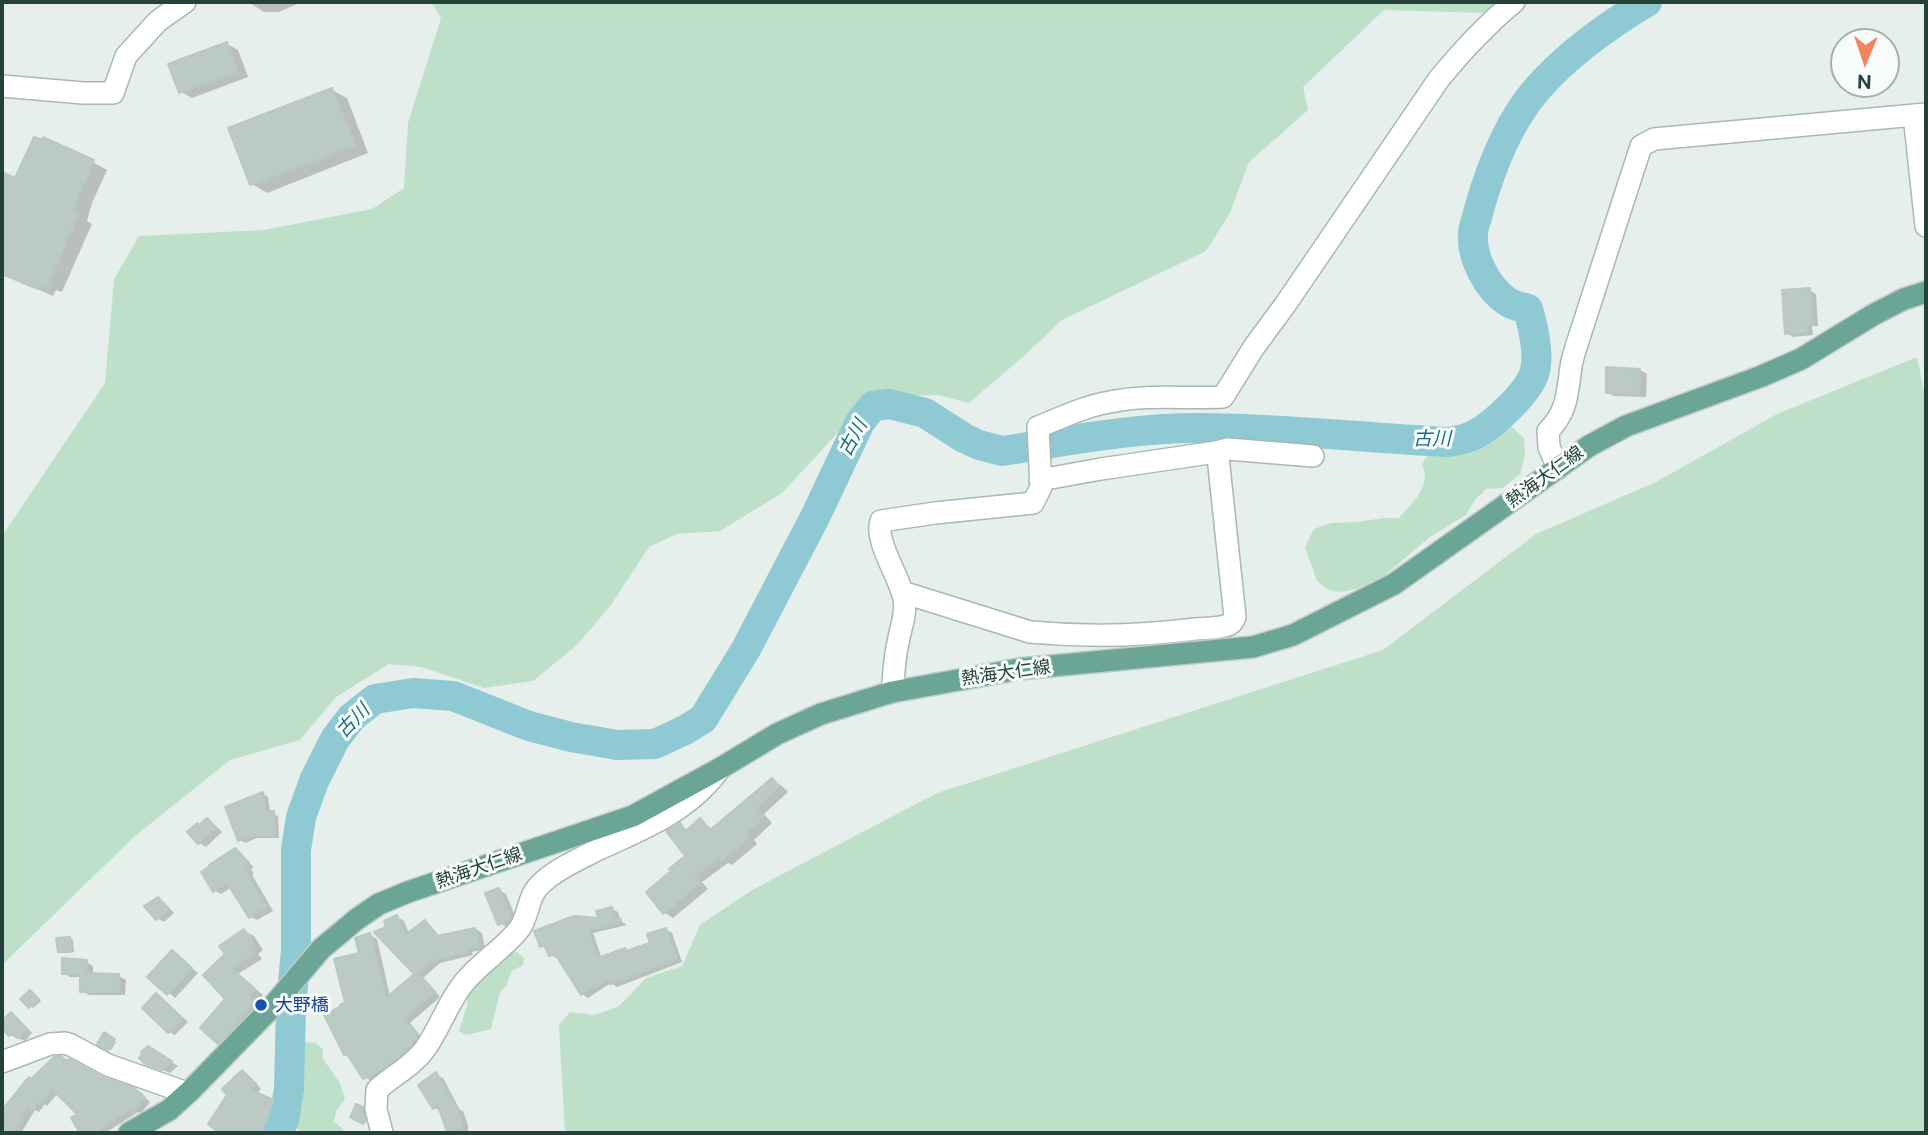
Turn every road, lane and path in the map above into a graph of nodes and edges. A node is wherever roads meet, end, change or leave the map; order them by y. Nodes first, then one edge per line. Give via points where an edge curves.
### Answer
1 (185, 2) edge
2 (1514, 2) edge
3 (2, 86) edge
4 (1920, 114) edge
5 (1926, 226) edge
6 (1926, 292) edge
7 (1216, 452) junction
8 (1313, 456) dead end
9 (1558, 468) junction
10 (1040, 474) junction
11 (902, 592) junction
12 (892, 692) junction
13 (719, 769) junction
14 (2, 1062) edge
15 (187, 1093) junction
16 (129, 1133) edge
17 (382, 1133) edge

1 - 3 street via 158,21 126,57 113,93
2 - 10 street via 1439,79 1223,397 1108,402 1038,427
4 - 5 street
4 - 9 street via 1654,139 1641,146 1577,344 1566,400 1559,420 1548,431
6 - 9 main road, 熱海大仁線 via 1872,315 1801,359 1626,426
7 - 8 street
7 - 10 street
7 - 11 street via 1235,617 1230,624 1166,633 1030,632
9 - 12 main road, 熱海大仁線 via 1394,584 1293,635 1252,647 1018,669
10 - 11 street via 1041,487 1033,503 881,521 884,545
11 - 12 street via 904,611
12 - 13 main road, 熱海大仁線 via 777,734
13 - 15 main road, 熱海大仁線 via 633,816 379,904 321,949 271,1008
13 - 17 street via 688,803 569,864 542,883 532,894 518,930 463,983 425,1050 377,1090
14 - 15 street via 65,1043 107,1065
15 - 16 main road, 熱海大仁線 via 169,1110

